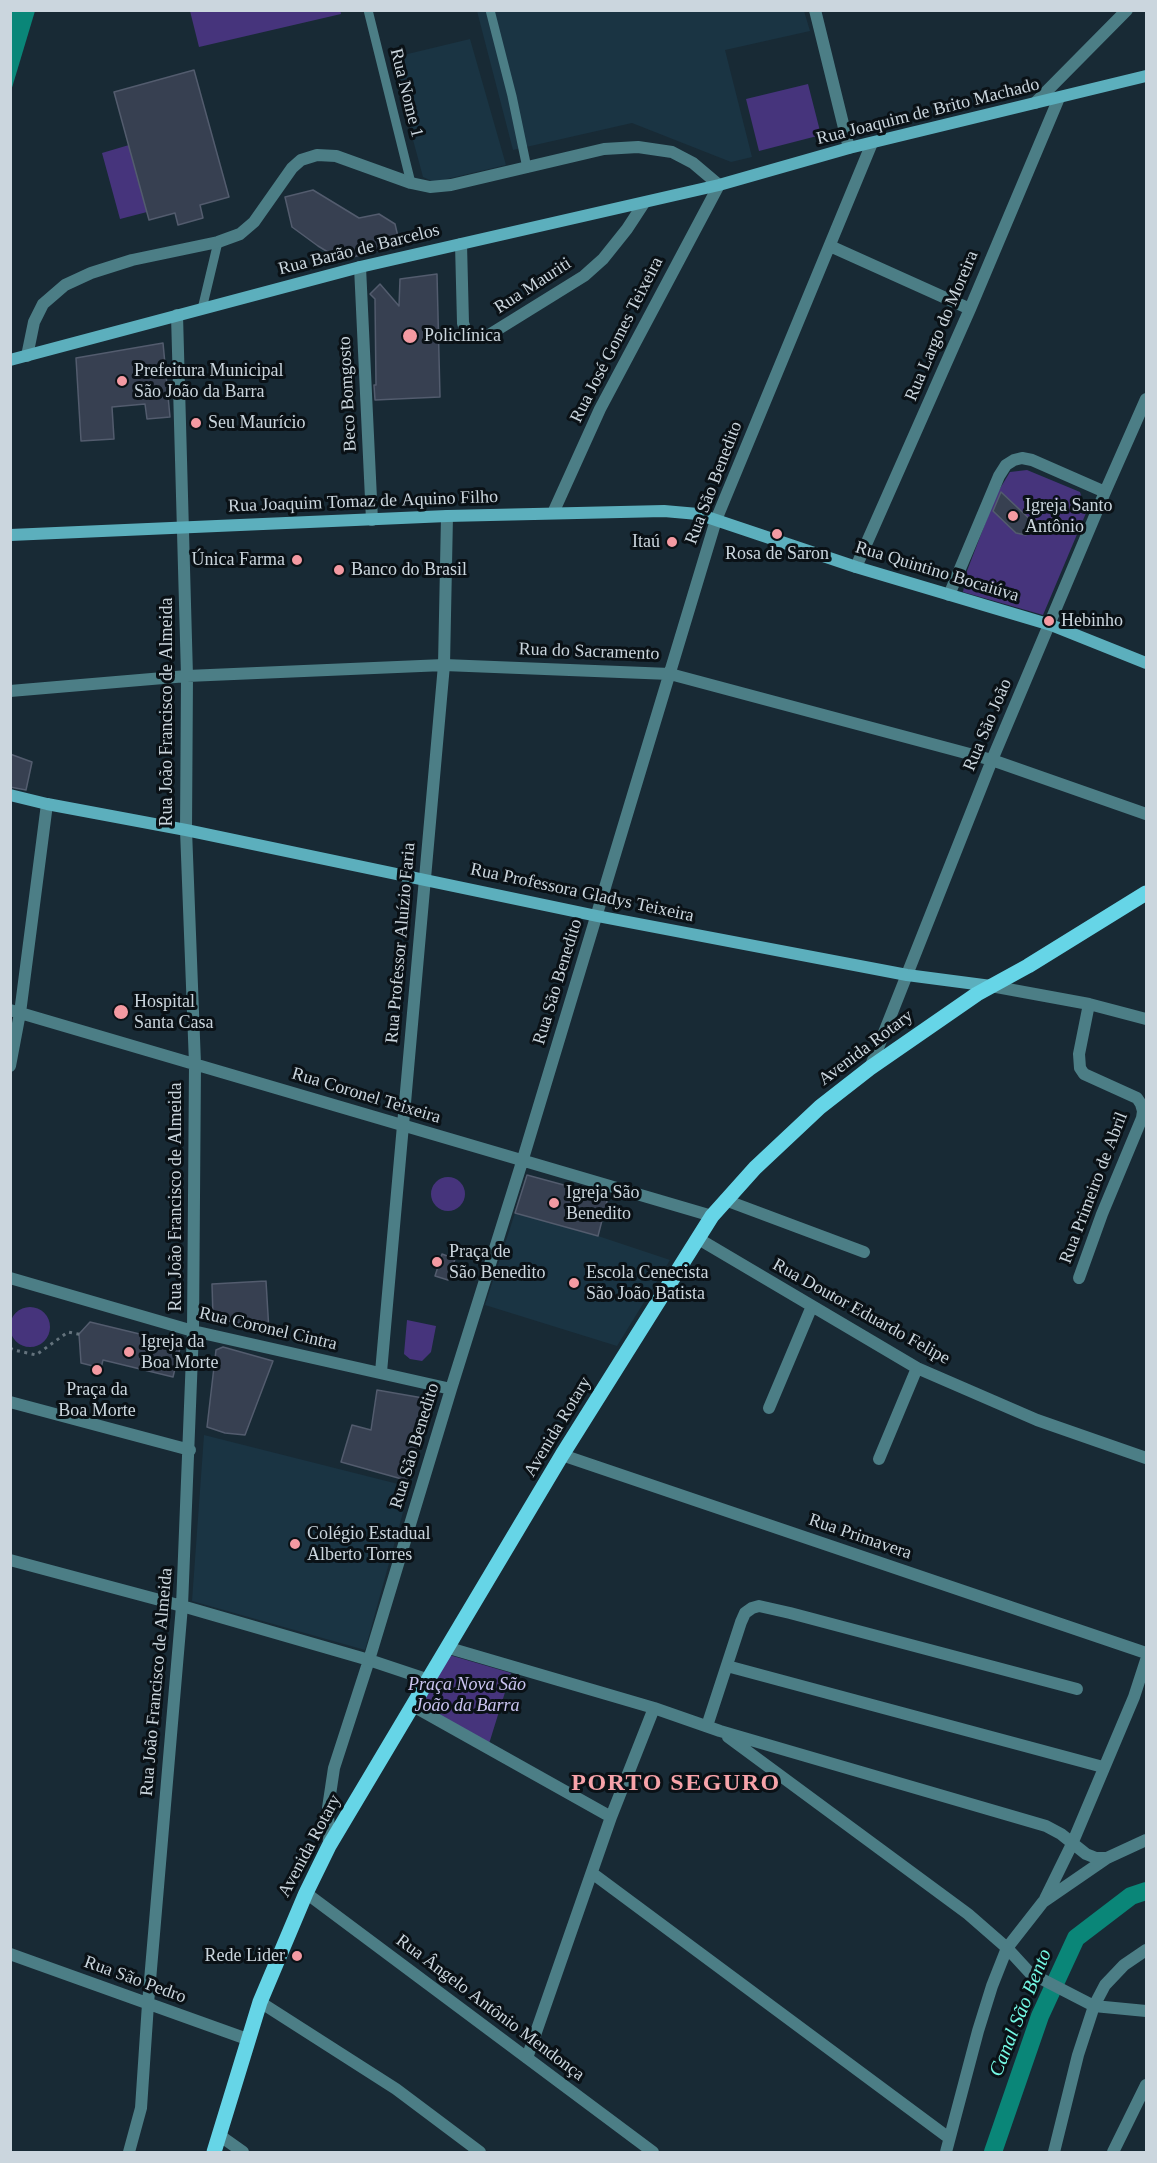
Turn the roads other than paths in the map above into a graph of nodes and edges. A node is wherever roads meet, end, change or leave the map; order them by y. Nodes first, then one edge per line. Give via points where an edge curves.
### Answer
1 (368, 10) edge
2 (490, 10) edge
3 (815, 10) edge
4 (1127, 10) edge
5 (1146, 76) edge
6 (1059, 98) junction
7 (1035, 103) junction
8 (872, 143) junction
9 (849, 148) junction
10 (527, 168) junction
11 (411, 183) junction
12 (719, 185) junction
13 (644, 203) junction
14 (218, 242) junction
15 (461, 244) junction
16 (830, 246) junction
17 (360, 267) junction
18 (202, 309) junction
19 (970, 309) junction
20 (177, 315) junction
21 (27, 356) junction
22 (10, 360) edge
23 (1146, 399) edge
24 (1105, 492) junction
25 (553, 513) junction
26 (447, 516) junction
27 (372, 520) junction
28 (716, 520) junction
29 (182, 527) junction
30 (10, 535) edge
31 (856, 567) junction
32 (949, 596) junction
33 (1051, 625) junction
34 (1146, 663) edge
35 (444, 665) junction
36 (670, 674) junction
37 (187, 676) junction
38 (10, 691) edge
39 (992, 760) junction
40 (10, 795) edge
41 (47, 804) junction
42 (1146, 814) edge
43 (186, 830) junction
44 (425, 879) junction
45 (1146, 892) edge
46 (597, 916) junction
47 (907, 975) junction
48 (991, 986) junction
49 (1089, 1004) junction
50 (15, 1012) edge
51 (1146, 1019) edge
52 (195, 1064) junction
53 (10, 1066) edge
54 (870, 1068) junction
55 (403, 1125) junction
56 (522, 1162) junction
57 (725, 1200) junction
58 (712, 1216) junction
59 (697, 1238) junction
60 (864, 1252) dead end
61 (10, 1278) edge
62 (1080, 1278) dead end
63 (812, 1306) junction
64 (194, 1331) junction
65 (917, 1368) junction
66 (381, 1372) junction
67 (451, 1389) junction
68 (10, 1402) edge
69 (769, 1408) dead end
70 (190, 1450) junction
71 (562, 1455) junction
72 (1146, 1458) edge
73 (879, 1459) dead end
74 (10, 1560) edge
75 (182, 1606) junction
76 (449, 1648) junction
77 (1146, 1653) edge
78 (369, 1660) junction
79 (1146, 1660) edge
80 (727, 1666) junction
81 (429, 1680) junction
82 (1077, 1689) dead end
83 (413, 1706) junction
84 (654, 1708) junction
85 (706, 1726) junction
86 (720, 1731) junction
87 (1103, 1767) junction
88 (611, 1817) junction
89 (1146, 1840) edge
90 (1072, 1844) junction
91 (329, 1846) junction
92 (1107, 1858) junction
93 (592, 1873) junction
94 (306, 1893) junction
95 (1043, 1902) junction
96 (1007, 1947) junction
97 (1146, 1950) edge
98 (10, 1954) edge
99 (260, 2002) junction
100 (148, 2004) junction
101 (1088, 2004) junction
102 (1146, 2011) edge
103 (248, 2039) junction
104 (527, 2058) junction
105 (1146, 2085) edge
106 (219, 2135) junction
107 (950, 2138) junction
108 (129, 2152) edge
109 (214, 2152) edge
110 (243, 2152) edge
111 (480, 2152) edge
112 (653, 2152) edge
113 (946, 2152) edge
114 (1054, 2152) edge
115 (1113, 2152) edge

1 - 11 lane, Rua Nome 1
2 - 10 lane
3 - 9 street
4 - 7 street
5 - 6 main road, Rua Joaquim de Brito Machado
6 - 7 main road, Rua Joaquim de Brito Machado
6 - 19 street, Rua Largo do Moreira
7 - 8 main road, Rua Joaquim de Brito Machado
8 - 9 main road, Rua Joaquim de Brito Machado
8 - 16 street, Rua São Benedito
9 - 12 main road, Rua Joaquim de Brito Machado
10 - 11 street via 451,185 430,187
10 - 12 street via 604,149 638,147 672,152 693,163
11 - 14 street via 336,156 317,155 292,168 254,222 240,234
12 - 13 main road, Rua Barão de Barcelos
12 - 25 street, Rua José Gomes Teixeira via 600,409
13 - 15 main road, Rua Barão de Barcelos
13 - 15 street, Rua Mauriti via 603,259 584,276 484,338 470,336 463,323
14 - 18 lane
14 - 21 street via 132,260 64,285 43,304 34,322
15 - 17 main road, Rua Barão de Barcelos
16 - 19 street
16 - 28 street, Rua São Benedito
17 - 18 main road, Rua Barão de Barcelos
17 - 27 street, Beco Bomgosto
18 - 20 main road, Rua Barão de Barcelos
19 - 31 street, Rua Largo do Moreira
20 - 21 main road, Rua Barão de Barcelos
20 - 29 street, Rua João Francisco de Almeida
21 - 22 main road, Rua Barão de Barcelos
23 - 24 street, Rua São João
24 - 32 street via 1032,460 1022,458 1006,465
24 - 33 street, Rua São João
25 - 26 main road, Rua Joaquim Tomaz de Aquino Filho
25 - 28 main road, Rua Joaquim Tomaz de Aquino Filho via 664,511
26 - 27 main road, Rua Joaquim Tomaz de Aquino Filho
26 - 35 street, Rua Professor Aluízio Faria
27 - 29 main road, Rua Joaquim Tomaz de Aquino Filho
28 - 31 main road, Rua Quintino Bocaiúva
28 - 36 street, Rua São Benedito
29 - 30 main road, Rua Joaquim Tomaz de Aquino Filho
29 - 37 street, Rua João Francisco de Almeida
31 - 32 main road, Rua Quintino Bocaiúva
32 - 33 main road, Rua Quintino Bocaiúva
33 - 34 main road, Rua Quintino Bocaiúva
33 - 39 street, Rua São João
35 - 36 street, Rua do Sacramento
35 - 37 street, Rua do Sacramento
35 - 44 street, Rua Professor Aluízio Faria
36 - 39 street, Rua do Sacramento
36 - 46 street, Rua São Benedito
37 - 38 street, Rua do Sacramento
37 - 43 street, Rua João Francisco de Almeida
39 - 42 street, Rua do Sacramento
39 - 47 street, Rua São João
40 - 41 main road, Rua Professora Gladys Teixeira
41 - 43 main road, Rua Professora Gladys Teixeira
41 - 50 street
43 - 44 main road, Rua Professora Gladys Teixeira
43 - 52 street, Rua João Francisco de Almeida
44 - 46 main road, Rua Professora Gladys Teixeira
44 - 55 street, Rua Professor Aluízio Faria
45 - 48 main road, Avenida Rotary
46 - 47 main road, Rua Professora Gladys Teixeira
46 - 56 street, Rua São Benedito
47 - 48 main road, Rua Professora Gladys Teixeira
47 - 54 street, Rua São João
48 - 49 street, Rua Professora Gladys Teixeira
48 - 54 main road, Avenida Rotary
49 - 51 street, Rua Professora Gladys Teixeira
49 - 62 street, Rua Primeiro de Abril via 1080,1068 1084,1074 1137,1098 1143,1111
50 - 52 street, Rua Coronel Teixeira
50 - 53 street
52 - 55 street, Rua Coronel Teixeira
52 - 64 street, Rua João Francisco de Almeida
54 - 57 main road, Avenida Rotary via 820,1107
55 - 56 street, Rua Coronel Teixeira
55 - 66 street, Rua Professor Aluízio Faria
56 - 58 street, Rua Coronel Teixeira
56 - 67 street, Rua São Benedito
57 - 58 main road, Avenida Rotary
57 - 60 street
58 - 59 main road, Avenida Rotary
59 - 63 street, Rua Doutor Eduardo Felipe
59 - 71 main road, Avenida Rotary
61 - 64 street, Rua Coronel Cintra
63 - 65 street, Rua Doutor Eduardo Felipe
63 - 69 street
64 - 66 street, Rua Coronel Cintra
64 - 70 street, Rua João Francisco de Almeida
65 - 72 street, Rua Doutor Eduardo Felipe via 1037,1420
65 - 73 street
66 - 67 street, Rua Coronel Cintra
67 - 78 street, Rua São Benedito
68 - 70 street
70 - 75 street, Rua João Francisco de Almeida
71 - 76 main road, Avenida Rotary
71 - 77 street, Rua Primavera
74 - 75 street
75 - 78 street
75 - 100 street, Rua João Francisco de Almeida
76 - 81 main road, Avenida Rotary
76 - 84 street
78 - 81 street
78 - 91 street, Rua São Benedito via 334,1768 328,1808
79 - 87 street
80 - 82 street via 745,1613 759,1606
80 - 85 street
80 - 87 street
81 - 83 main road, Avenida Rotary
83 - 88 street
83 - 91 main road, Avenida Rotary
84 - 85 street
84 - 88 street
85 - 86 street
86 - 90 street via 1046,1826
86 - 96 street via 959,1907
87 - 90 street
88 - 93 street
89 - 92 street
90 - 92 street via 1096,1858
90 - 95 street
91 - 94 main road, Avenida Rotary
92 - 95 street
93 - 104 street
93 - 107 street
94 - 99 main road, Avenida Rotary
94 - 104 street, Rua Ângelo Antônio Mendonça
95 - 96 street
96 - 101 street via 1030,1973
96 - 107 street via 978,2031
97 - 101 street via 1124,1965
98 - 100 street, Rua São Pedro
99 - 103 main road, Avenida Rotary
99 - 111 street via 396,2089
100 - 103 street, Rua São Pedro
100 - 108 street, Rua João Francisco de Almeida via 141,2108
101 - 102 street
101 - 114 street
103 - 106 main road, Avenida Rotary
104 - 112 street, Rua Ângelo Antônio Mendonça
105 - 115 street
106 - 109 main road, Avenida Rotary
106 - 110 street
107 - 113 street

